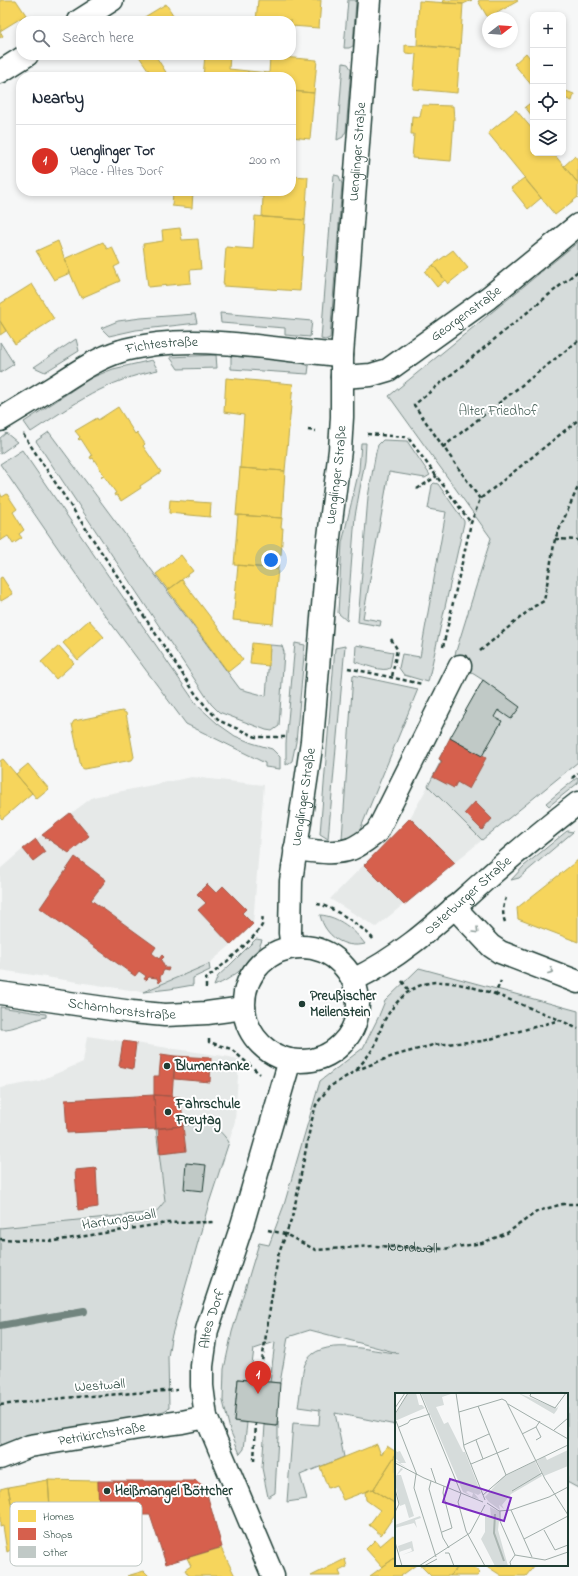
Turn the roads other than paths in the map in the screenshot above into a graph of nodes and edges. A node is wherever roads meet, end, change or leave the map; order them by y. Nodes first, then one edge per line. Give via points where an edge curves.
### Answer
1 (112, 0) edge
2 (369, 0) edge
3 (87, 16) edge
4 (19, 60) edge
5 (0, 72) edge
6 (578, 225) edge
7 (342, 355) junction
8 (342, 377) junction
9 (0, 420) edge
10 (460, 666) road end
11 (578, 803) edge
12 (296, 849) junction
13 (454, 907) junction
14 (292, 947) junction
15 (353, 980) junction
16 (578, 982) edge
17 (0, 993) edge
18 (244, 1008) junction
19 (290, 1060) junction
20 (206, 1417) junction
21 (0, 1458) edge
22 (273, 1576) edge

1 - 3 main road
2 - 7 main road, Uenglinger Straße
4 - 5 main road
6 - 8 main road, Georgenstraße via 488,298 388,370 371,375
7 - 8 main road, Uenglinger Straße
7 - 9 main road, Fichtestraße via 200,341 140,346 106,357 82,369
8 - 12 main road, Uenglinger Straße via 341,432 328,545 312,741
10 - 12 main road via 377,832 360,844 342,851
11 - 13 main road, Osterburger Straße
12 - 14 main road, Uenglinger Straße via 290,881
13 - 15 main road, Osterburger Straße via 422,937 388,961
13 -> 16 main road via 500,952
14 - 15 main road via 310,947 328,953 343,965
14 - 18 main road via 276,952 262,962 252,975 245,991
15 - 19 main road via 358,997 357,1015 350,1032 339,1046 324,1056
17 - 18 main road, Scharnhorststraße via 165,1015
18 - 19 main road via 247,1022 263,1046 275,1055
19 - 20 main road, Altes Dorf via 242,1225 207,1330 202,1366
20 - 21 main road, Petrikirchstraße via 30,1446
20 - 22 main road, Altes Dorf

